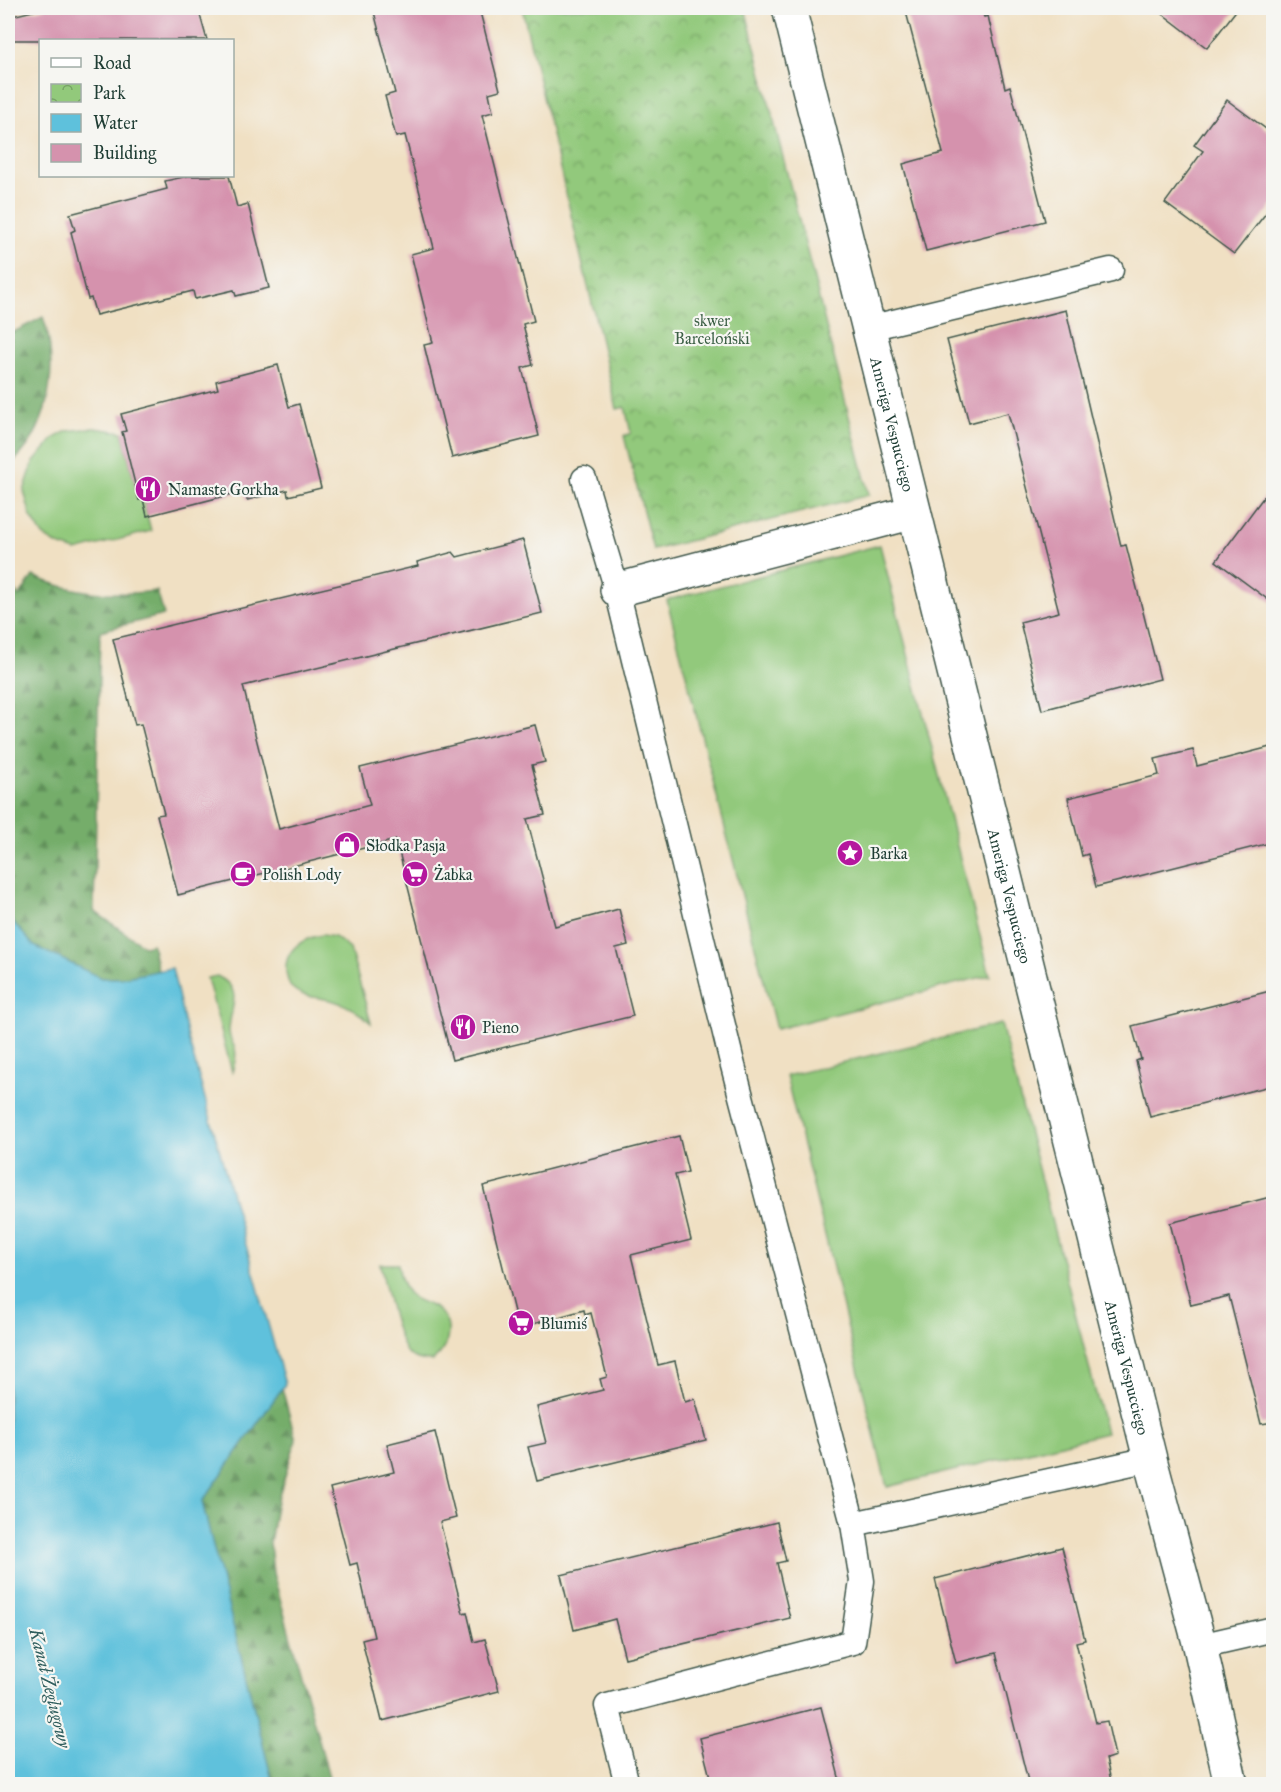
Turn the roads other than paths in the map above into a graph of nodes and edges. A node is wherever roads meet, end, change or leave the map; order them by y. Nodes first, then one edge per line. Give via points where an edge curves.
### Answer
1 (789, 8) edge
2 (1111, 270) dead end
3 (869, 328) junction
4 (584, 479) dead end
5 (914, 512) junction
6 (617, 590) junction
7 (1150, 1459) junction
8 (853, 1524) junction
9 (1274, 1629) edge
10 (1200, 1646) junction
11 (627, 1785) edge
12 (1231, 1785) edge

1 - 3 street, Ameriga Vespucciego
2 - 3 lane
3 - 5 street, Ameriga Vespucciego
4 - 6 lane
5 - 6 street
5 - 7 street, Ameriga Vespucciego
6 - 8 lane via 732,1058
7 - 8 lane
7 - 10 street, Ameriga Vespucciego
8 - 11 lane via 862,1581 853,1642 607,1706
9 - 10 lane
10 - 12 street, Ameriga Vespucciego

